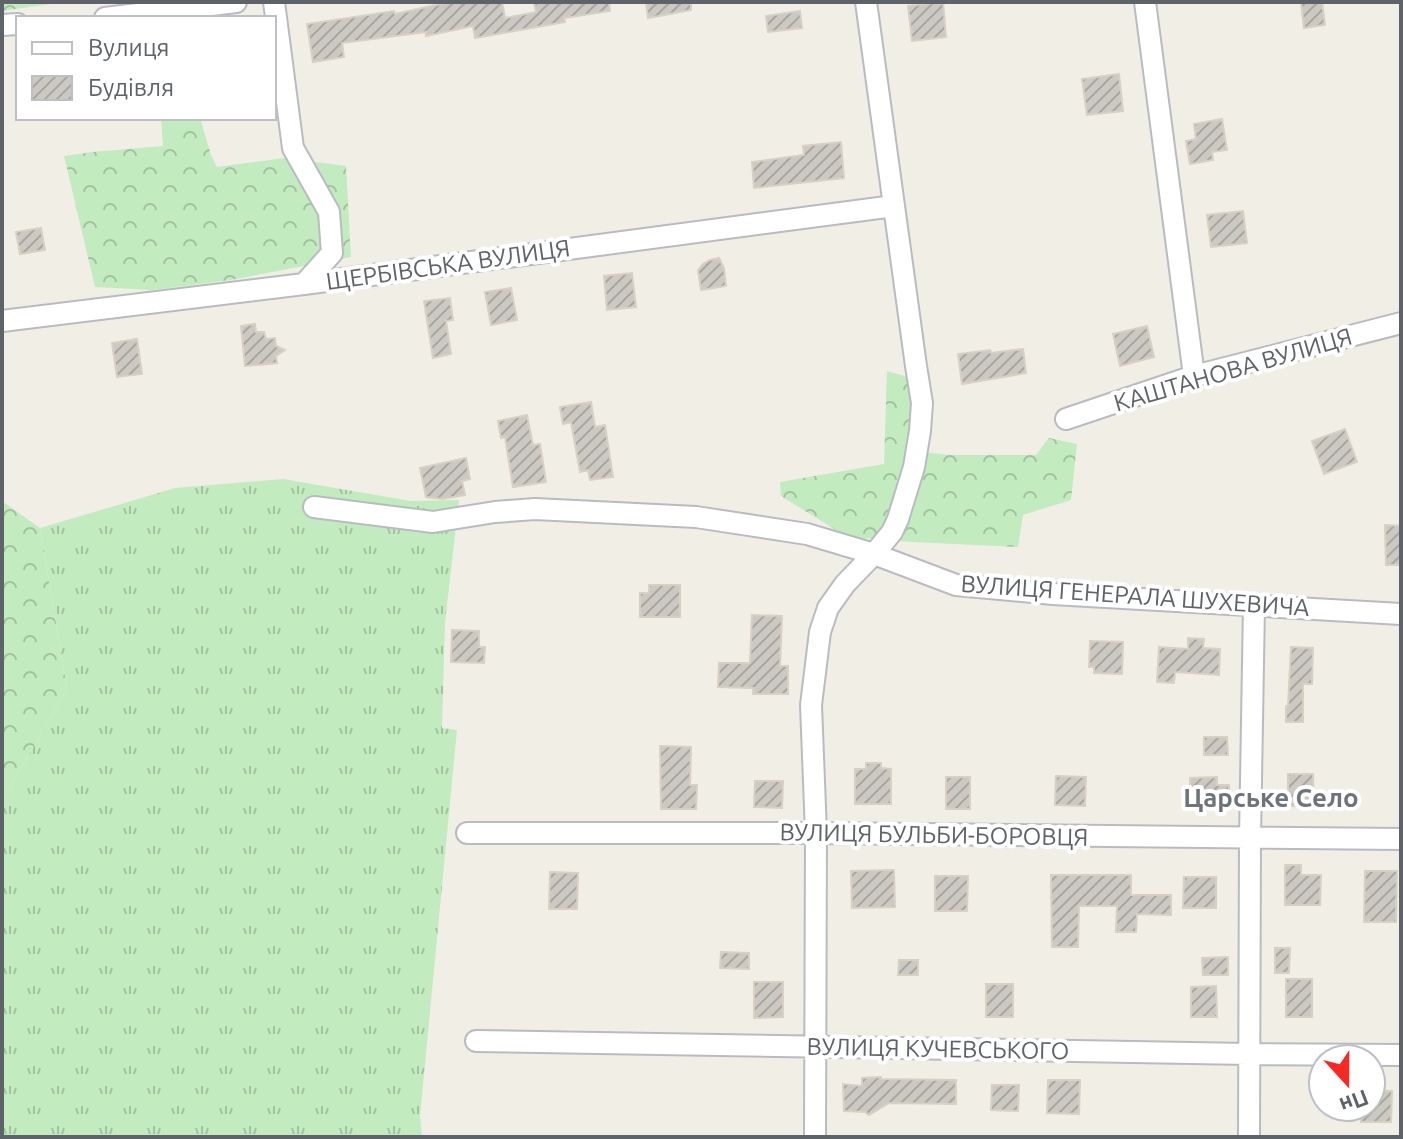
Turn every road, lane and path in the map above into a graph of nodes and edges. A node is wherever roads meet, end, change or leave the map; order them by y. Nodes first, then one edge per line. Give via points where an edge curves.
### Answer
1 (236, 2) edge
2 (866, 2) edge
3 (1145, 2) edge
4 (121, 16) edge
5 (276, 17) edge
6 (894, 206) junction
7 (304, 284) junction
8 (2, 321) edge
9 (1401, 323) edge
10 (1194, 376) junction
11 (1066, 419) dead end
12 (314, 507) dead end
13 (874, 554) junction
14 (1254, 605) junction
15 (1401, 614) edge
16 (467, 833) dead end
17 (816, 833) junction
18 (1250, 838) junction
19 (1401, 839) edge
20 (476, 1041) dead end
21 (816, 1047) junction
22 (1249, 1054) junction
23 (1401, 1055) edge
24 (815, 1137) edge
25 (1249, 1137) edge

1 - 4 street
2 - 6 street
3 - 10 street
5 - 7 street via 293,148 329,212 332,253
6 - 7 street, ЩЕРБІВСЬКА ВУЛИЦЯ
6 - 13 street via 922,403 907,490 892,532
7 - 8 street, ЩЕРБІВСЬКА ВУЛИЦЯ
9 - 10 street, КАШТАНОВА ВУЛИЦЯ
10 - 11 street, КАШТАНОВА ВУЛИЦЯ
12 - 13 street, ВУЛИЦЯ ГЕНЕРАЛА ШУХЕВИЧА via 433,522 535,509 696,517 807,534
13 - 14 street, ВУЛИЦЯ ГЕНЕРАЛА ШУХЕВИЧА via 956,585
13 - 17 street via 828,608 820,632 811,705
14 - 15 street, ВУЛИЦЯ ГЕНЕРАЛА ШУХЕВИЧА
14 - 18 street
16 - 17 street, ВУЛИЦЯ БУЛЬБИ-БОРОВЦЯ
17 - 18 street, ВУЛИЦЯ БУЛЬБИ-БОРОВЦЯ
17 - 21 street
18 - 19 street, ВУЛИЦЯ БУЛЬБИ-БОРОВЦЯ
18 - 22 street
20 - 21 street, ВУЛИЦЯ КУЧЕВСЬКОГО
21 - 22 street, ВУЛИЦЯ КУЧЕВСЬКОГО
21 - 24 street
22 - 23 street, ВУЛИЦЯ КУЧЕВСЬКОГО
22 - 25 street

